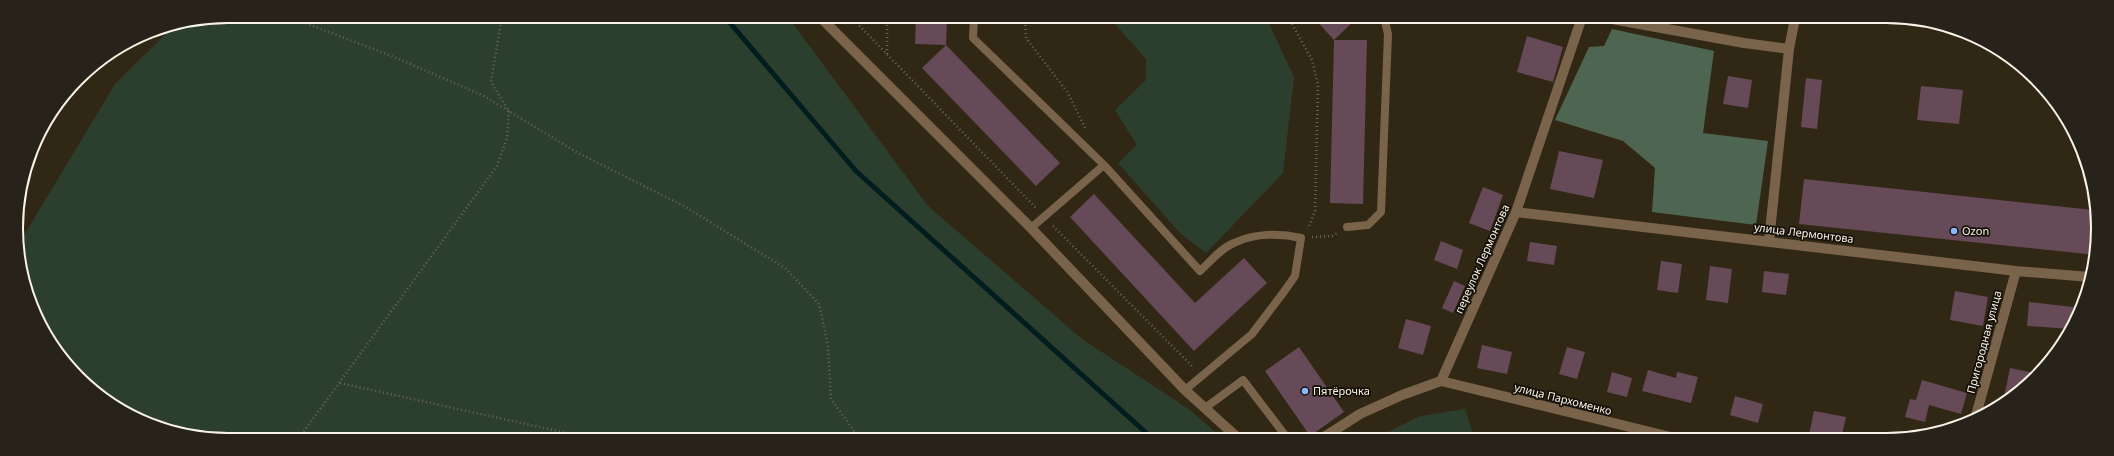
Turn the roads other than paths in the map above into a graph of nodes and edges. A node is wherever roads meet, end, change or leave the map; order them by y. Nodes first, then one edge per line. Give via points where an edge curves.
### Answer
1 (826, 23) edge
2 (974, 23) edge
3 (1385, 23) edge
4 (1580, 23) edge
5 (1630, 23) edge
6 (1794, 23) edge
7 (1789, 49) junction
8 (1104, 165) junction
9 (1516, 212) junction
10 (1347, 227) road end
11 (1031, 228) junction
12 (1769, 240) junction
13 (2016, 271) junction
14 (2085, 277) edge
15 (1442, 381) junction
16 (1185, 390) junction
17 (1205, 408) junction
18 (1977, 412) edge
19 (1232, 433) edge
20 (1283, 433) edge
21 (1330, 433) edge
22 (1654, 433) edge

1 - 11 street
2 - 8 lane via 973,38
3 - 10 lane via 1388,34 1381,212 1368,225
4 - 9 street, переулок Лермонтова
5 - 7 street
6 - 7 street
7 - 12 street
8 - 11 lane
8 - 16 lane via 1200,271 1232,243 1251,237 1284,234 1301,238 1294,276 1279,299 1252,334
9 - 12 street, улица Лермонтова
9 - 15 street, переулок Лермонтова
11 - 16 street
12 - 13 street, улица Лермонтова
13 - 14 street, улица Лермонтова
13 - 18 street, Пригородная улица
15 - 21 street via 1360,414
15 - 22 street, улица Пархоменко
16 - 17 street
17 - 19 street
17 - 20 lane via 1242,380

